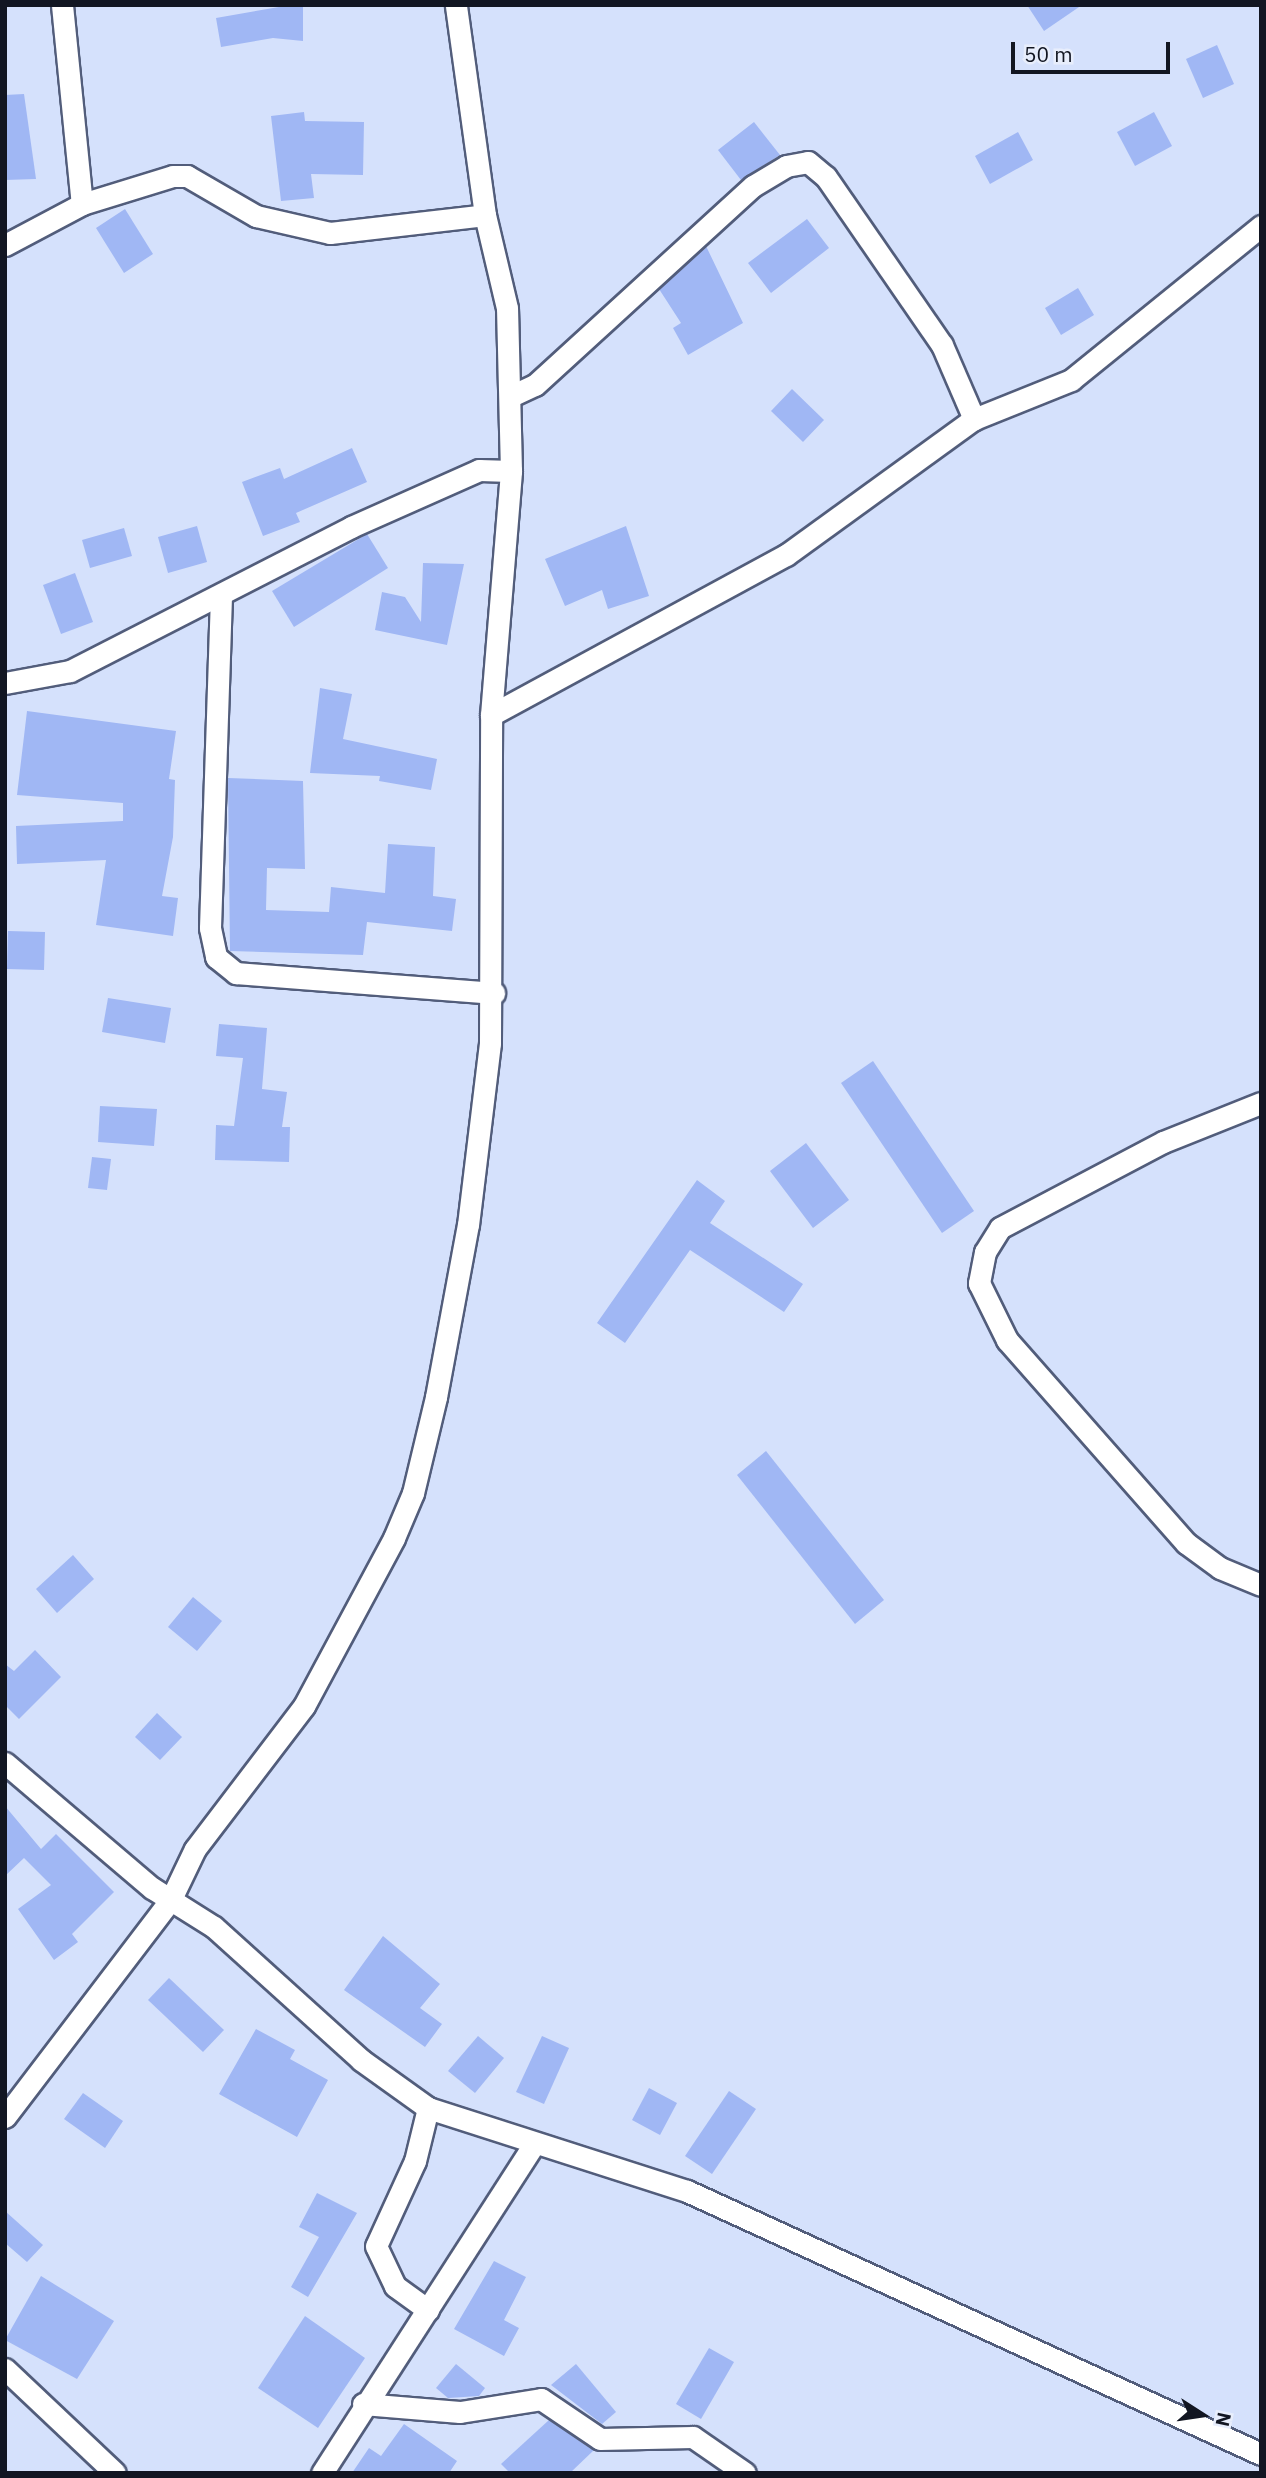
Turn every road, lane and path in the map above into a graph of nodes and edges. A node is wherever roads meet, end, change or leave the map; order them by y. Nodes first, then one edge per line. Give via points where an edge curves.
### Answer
1 (62, 5) edge
2 (456, 5) edge
3 (82, 204) junction
4 (485, 215) junction
5 (1261, 226) edge
6 (5, 245) edge
7 (511, 396) junction
8 (974, 419) junction
9 (511, 471) junction
10 (221, 596) junction
11 (5, 683) edge
12 (491, 715) junction
13 (494, 993) junction
14 (1261, 1102) edge
15 (1261, 1585) edge
16 (5, 1763) edge
17 (171, 1899) junction
18 (428, 2108) junction
19 (5, 2117) edge
20 (534, 2144) junction
21 (428, 2310) junction
22 (5, 2369) edge
23 (363, 2404) junction
24 (1261, 2454) edge
25 (115, 2473) edge
26 (321, 2473) edge
27 (745, 2473) edge

1 - 3 street
2 - 4 street
3 - 4 street via 187,176 256,216 330,233
3 - 6 street
4 - 7 street via 507,308
5 - 8 street via 1071,380
7 - 8 street via 560,363 753,186 786,166 808,162 827,177 935,335
7 - 9 street
8 - 12 street via 786,555
9 - 10 street via 479,470
9 - 12 street
10 - 11 street via 70,671
10 - 13 street via 210,928 216,957 236,973
12 - 13 street
13 - 17 street via 468,1226 413,1493 337,1647 271,1756 195,1849
14 - 15 street via 1163,1142 1000,1228 985,1252 979,1283 1007,1340 1186,1543 1220,1568
16 - 17 street
17 - 18 street via 214,1927 362,2060
17 - 19 street
18 - 20 street
18 - 21 street via 415,2161 376,2246 395,2286
20 - 21 street
20 - 24 street via 659,2180 771,2226
21 - 23 street
22 - 25 street
23 - 26 street
23 - 27 street via 460,2413 541,2399 600,2439 674,2433 693,2437

